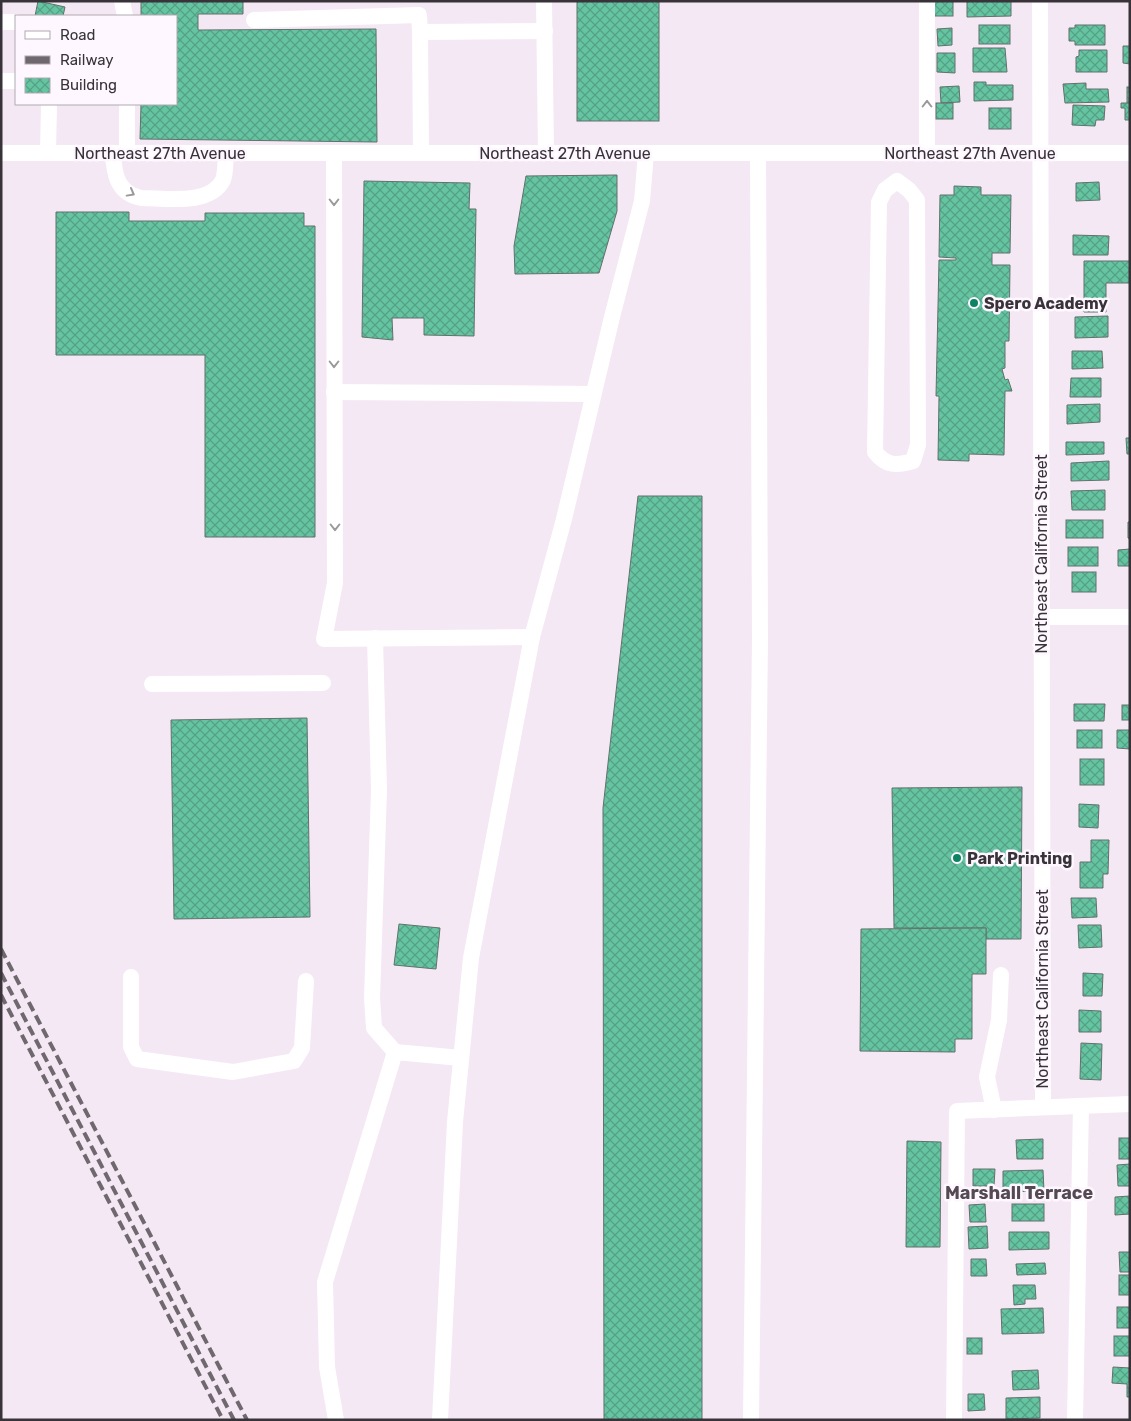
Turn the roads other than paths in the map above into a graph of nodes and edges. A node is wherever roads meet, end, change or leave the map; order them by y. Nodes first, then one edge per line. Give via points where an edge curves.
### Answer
1 (122, 1) edge
2 (544, 1) edge
3 (927, 1) edge
4 (1040, 1) edge
5 (419, 8) edge
6 (125, 15) edge
7 (254, 20) dead end
8 (1, 22) edge
9 (15, 22) edge
10 (545, 31) junction
11 (420, 32) junction
12 (1, 81) edge
13 (15, 81) edge
14 (49, 105) edge
15 (127, 105) edge
16 (48, 152) junction
17 (120, 152) junction
18 (1, 153) edge
19 (226, 153) junction
20 (334, 153) junction
21 (421, 153) junction
22 (546, 153) junction
23 (646, 153) junction
24 (897, 153) junction
25 (927, 153) junction
26 (1041, 153) junction
27 (758, 154) junction
28 (1130, 154) edge
29 (896, 181) junction
30 (334, 392) junction
31 (593, 394) junction
32 (1042, 617) junction
33 (1130, 617) edge
34 (532, 637) junction
35 (375, 638) junction
36 (323, 683) dead end
37 (152, 684) dead end
38 (1001, 975) dead end
39 (131, 977) dead end
40 (306, 981) dead end
41 (396, 1052) junction
42 (461, 1058) junction
43 (1130, 1104) edge
44 (1081, 1106) junction
45 (1043, 1107) junction
46 (994, 1110) junction
47 (336, 1420) edge
48 (440, 1420) edge
49 (751, 1420) edge
50 (954, 1420) edge
51 (1075, 1420) edge

1 - 6 street
2 - 10 street
25 -> 3 street
4 - 26 street, Northeast California Street
5 - 7 street
5 - 11 street
8 - 9 street
10 - 11 street
10 - 22 street
11 - 21 street
12 - 13 street
14 - 16 street
15 - 17 street
16 - 17 street, Northeast 27th Avenue
16 - 18 street, Northeast 27th Avenue
17 - 19 street, Northeast 27th Avenue
17 -> 19 street via 116,180 133,196 141,198 209,195 224,178
19 - 20 street, Northeast 27th Avenue
20 - 21 street, Northeast 27th Avenue
20 -> 30 street
21 - 22 street, Northeast 27th Avenue
22 - 23 street, Northeast 27th Avenue
23 - 27 street, Northeast 27th Avenue
23 - 31 street via 642,201
24 - 25 street, Northeast 27th Avenue
24 - 27 street, Northeast 27th Avenue
24 - 29 street
25 - 26 street, Northeast 27th Avenue
26 - 28 street, Northeast 27th Avenue
26 - 32 street, Northeast California Street
27 - 49 street via 760,638
29 - 29 street via 885,190 879,202 876,452 882,461 898,466 912,461 918,444 918,333 916,200
30 - 31 street
30 -> 35 street via 335,583 324,639
31 - 34 street
32 - 33 street
32 - 45 street, Northeast California Street
34 - 35 street
34 - 42 street via 471,958
35 - 41 street via 379,790 372,998 374,1028
36 - 37 street
38 - 46 street via 999,1020 987,1077
39 - 40 street via 131,1046 137,1059 234,1072 294,1061 302,1048
41 - 42 street
41 - 47 street via 325,1282 327,1367
42 - 48 street via 446,1263
43 - 44 street
44 - 45 street
44 - 51 street
45 - 46 street
46 - 50 street via 957,1111

